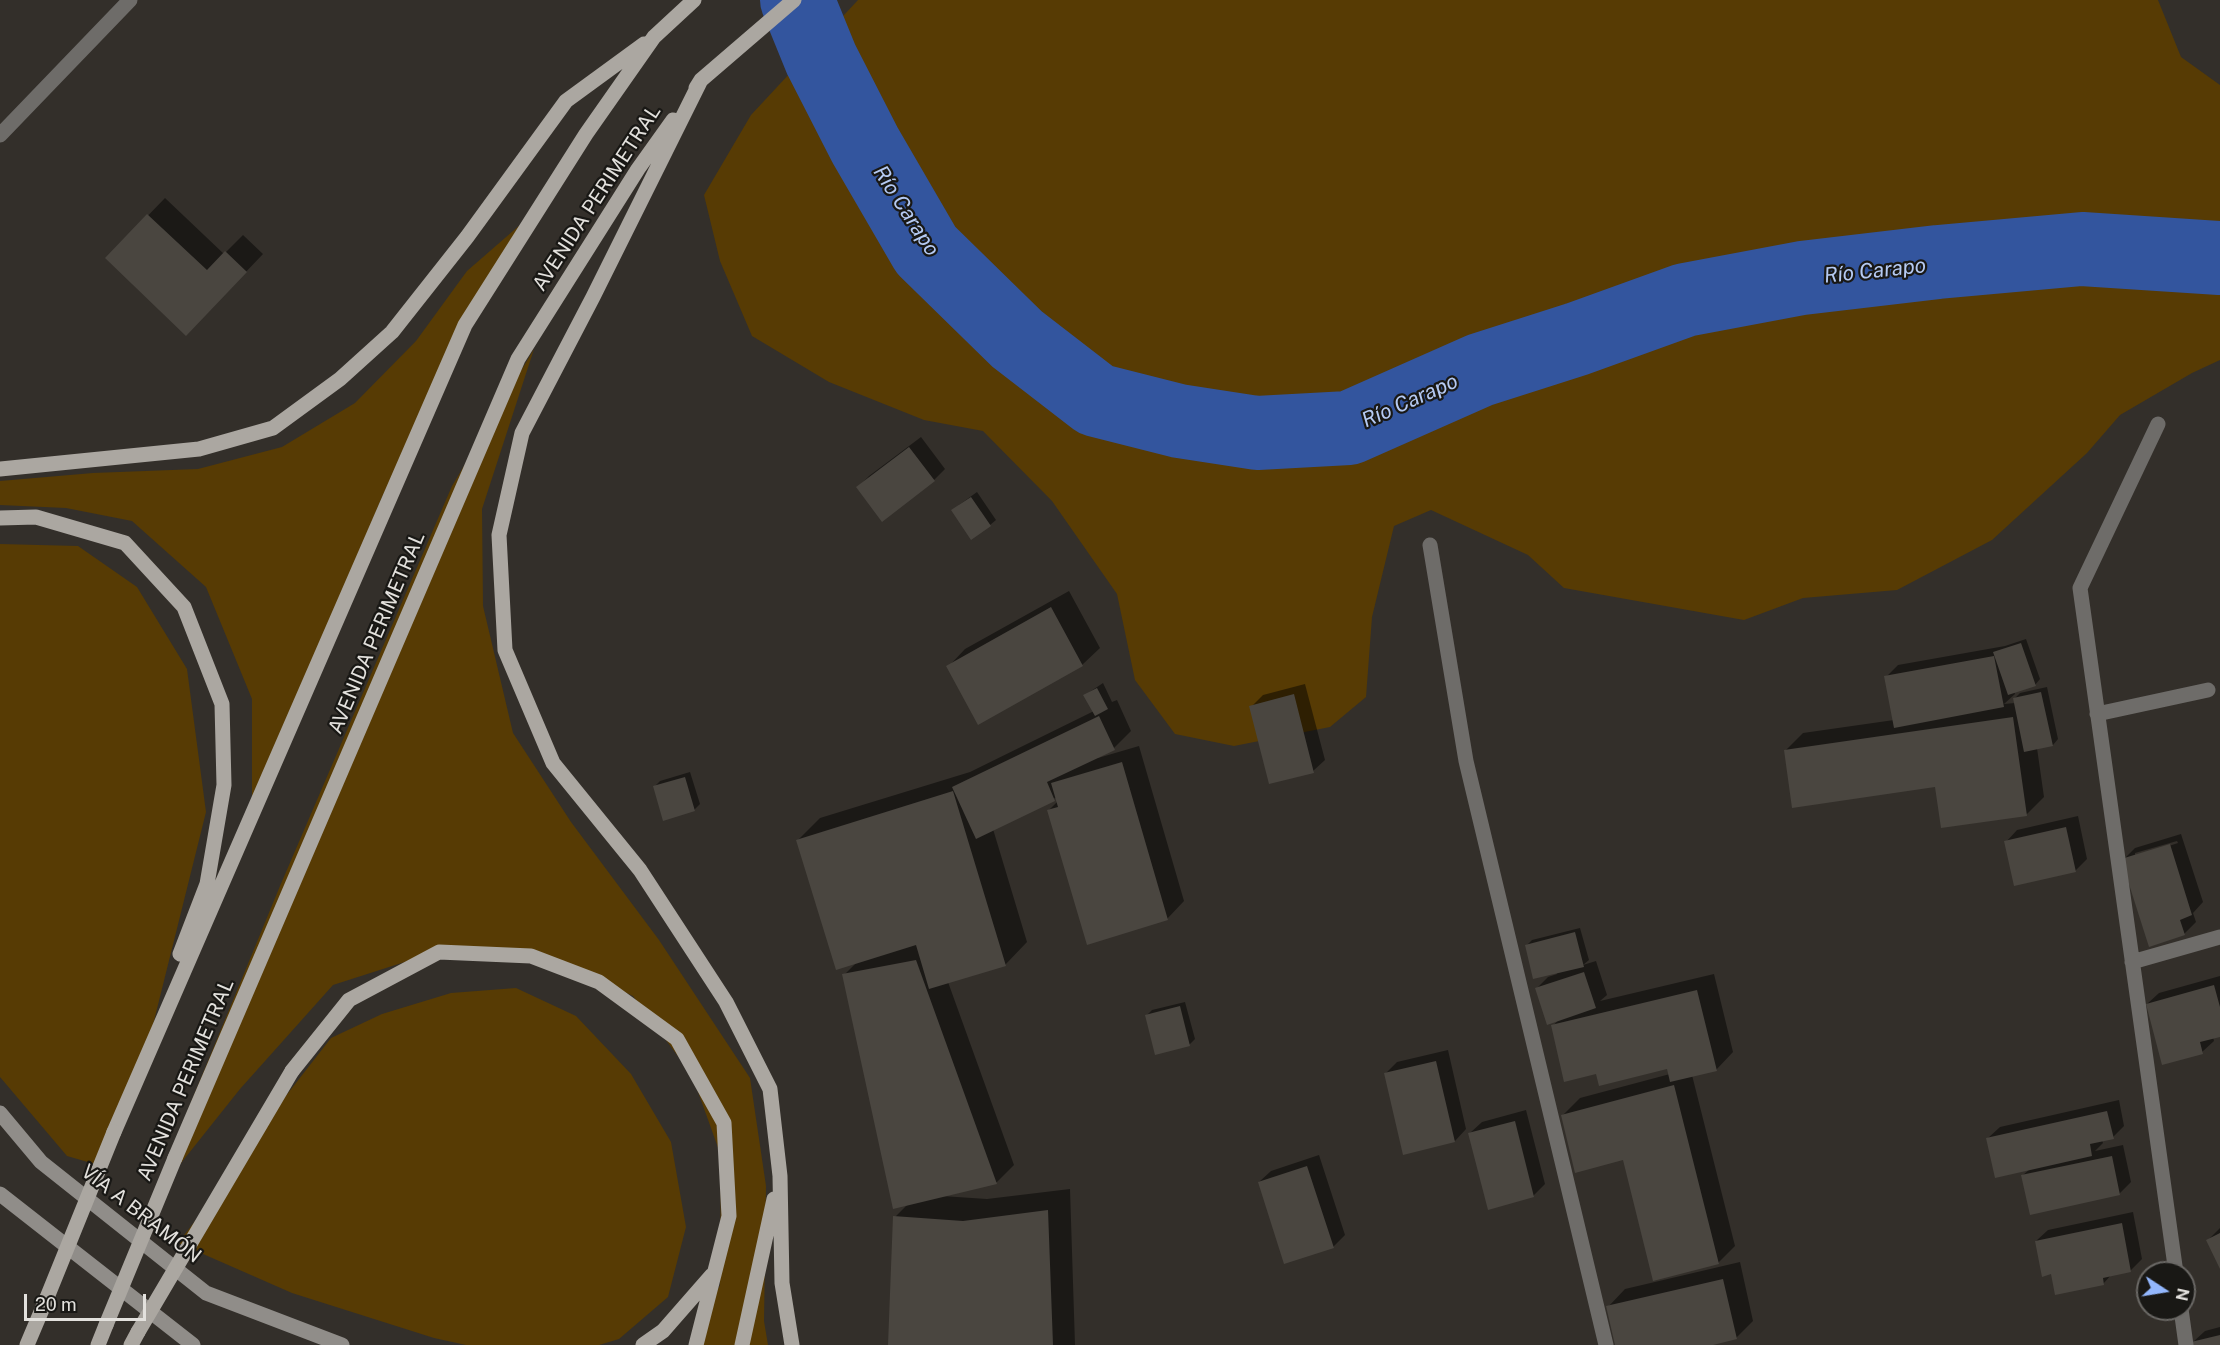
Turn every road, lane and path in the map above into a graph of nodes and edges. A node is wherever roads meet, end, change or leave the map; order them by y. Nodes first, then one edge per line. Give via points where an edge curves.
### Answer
1 (130, 0) edge
2 (694, 0) edge
3 (794, 0) edge
4 (654, 37) junction
5 (701, 80) junction
6 (0, 135) edge
7 (2158, 424) dead end
8 (0, 469) edge
9 (0, 518) edge
10 (1430, 545) dead end
11 (2208, 690) dead end
12 (2097, 714) junction
13 (2220, 937) edge
14 (2132, 962) junction
15 (0, 1113) edge
16 (114, 1132) junction
17 (780, 1176) junction
18 (0, 1194) edge
19 (2174, 1261) edge
20 (714, 1273) junction
21 (2183, 1321) edge
22 (135, 1338) edge
23 (27, 1345) edge
24 (98, 1345) edge
25 (193, 1345) edge
26 (342, 1345) edge
27 (643, 1345) edge
28 (696, 1345) edge
29 (741, 1345) edge
30 (792, 1345) edge
31 (1606, 1345) edge
32 (2186, 1345) edge

1 - 6 street
2 - 4 main road
3 - 5 main road, AVENIDA PERIMETRAL
4 - 8 main road via 566,101 392,332 340,379 273,428 199,448
4 - 16 main road via 586,134 465,325
5 - 17 main road via 522,433 499,535 505,650 553,763 640,870 726,1002 770,1089
5 - 24 main road, AVENIDA PERIMETRAL, bridge via 638,169 518,359
7 - 12 street via 2080,588
9 - 16 main road via 36,518 124,543 184,607 222,704 224,785 207,885
10 - 31 street via 1466,761
11 - 12 street
12 - 14 street
13 - 14 street
14 - 19 street
15 - 26 main road, VÍA A BRAMÓN via 41,1162 207,1293
16 - 23 main road, bridge
17 - 29 main road
17 - 30 main road via 782,1283
18 - 25 main road
20 - 22 main road, bridge via 729,1216 723,1123 677,1039 599,982 531,956 439,952 349,1000 292,1071
20 - 27 main road via 663,1331
20 - 28 main road
21 - 32 street

